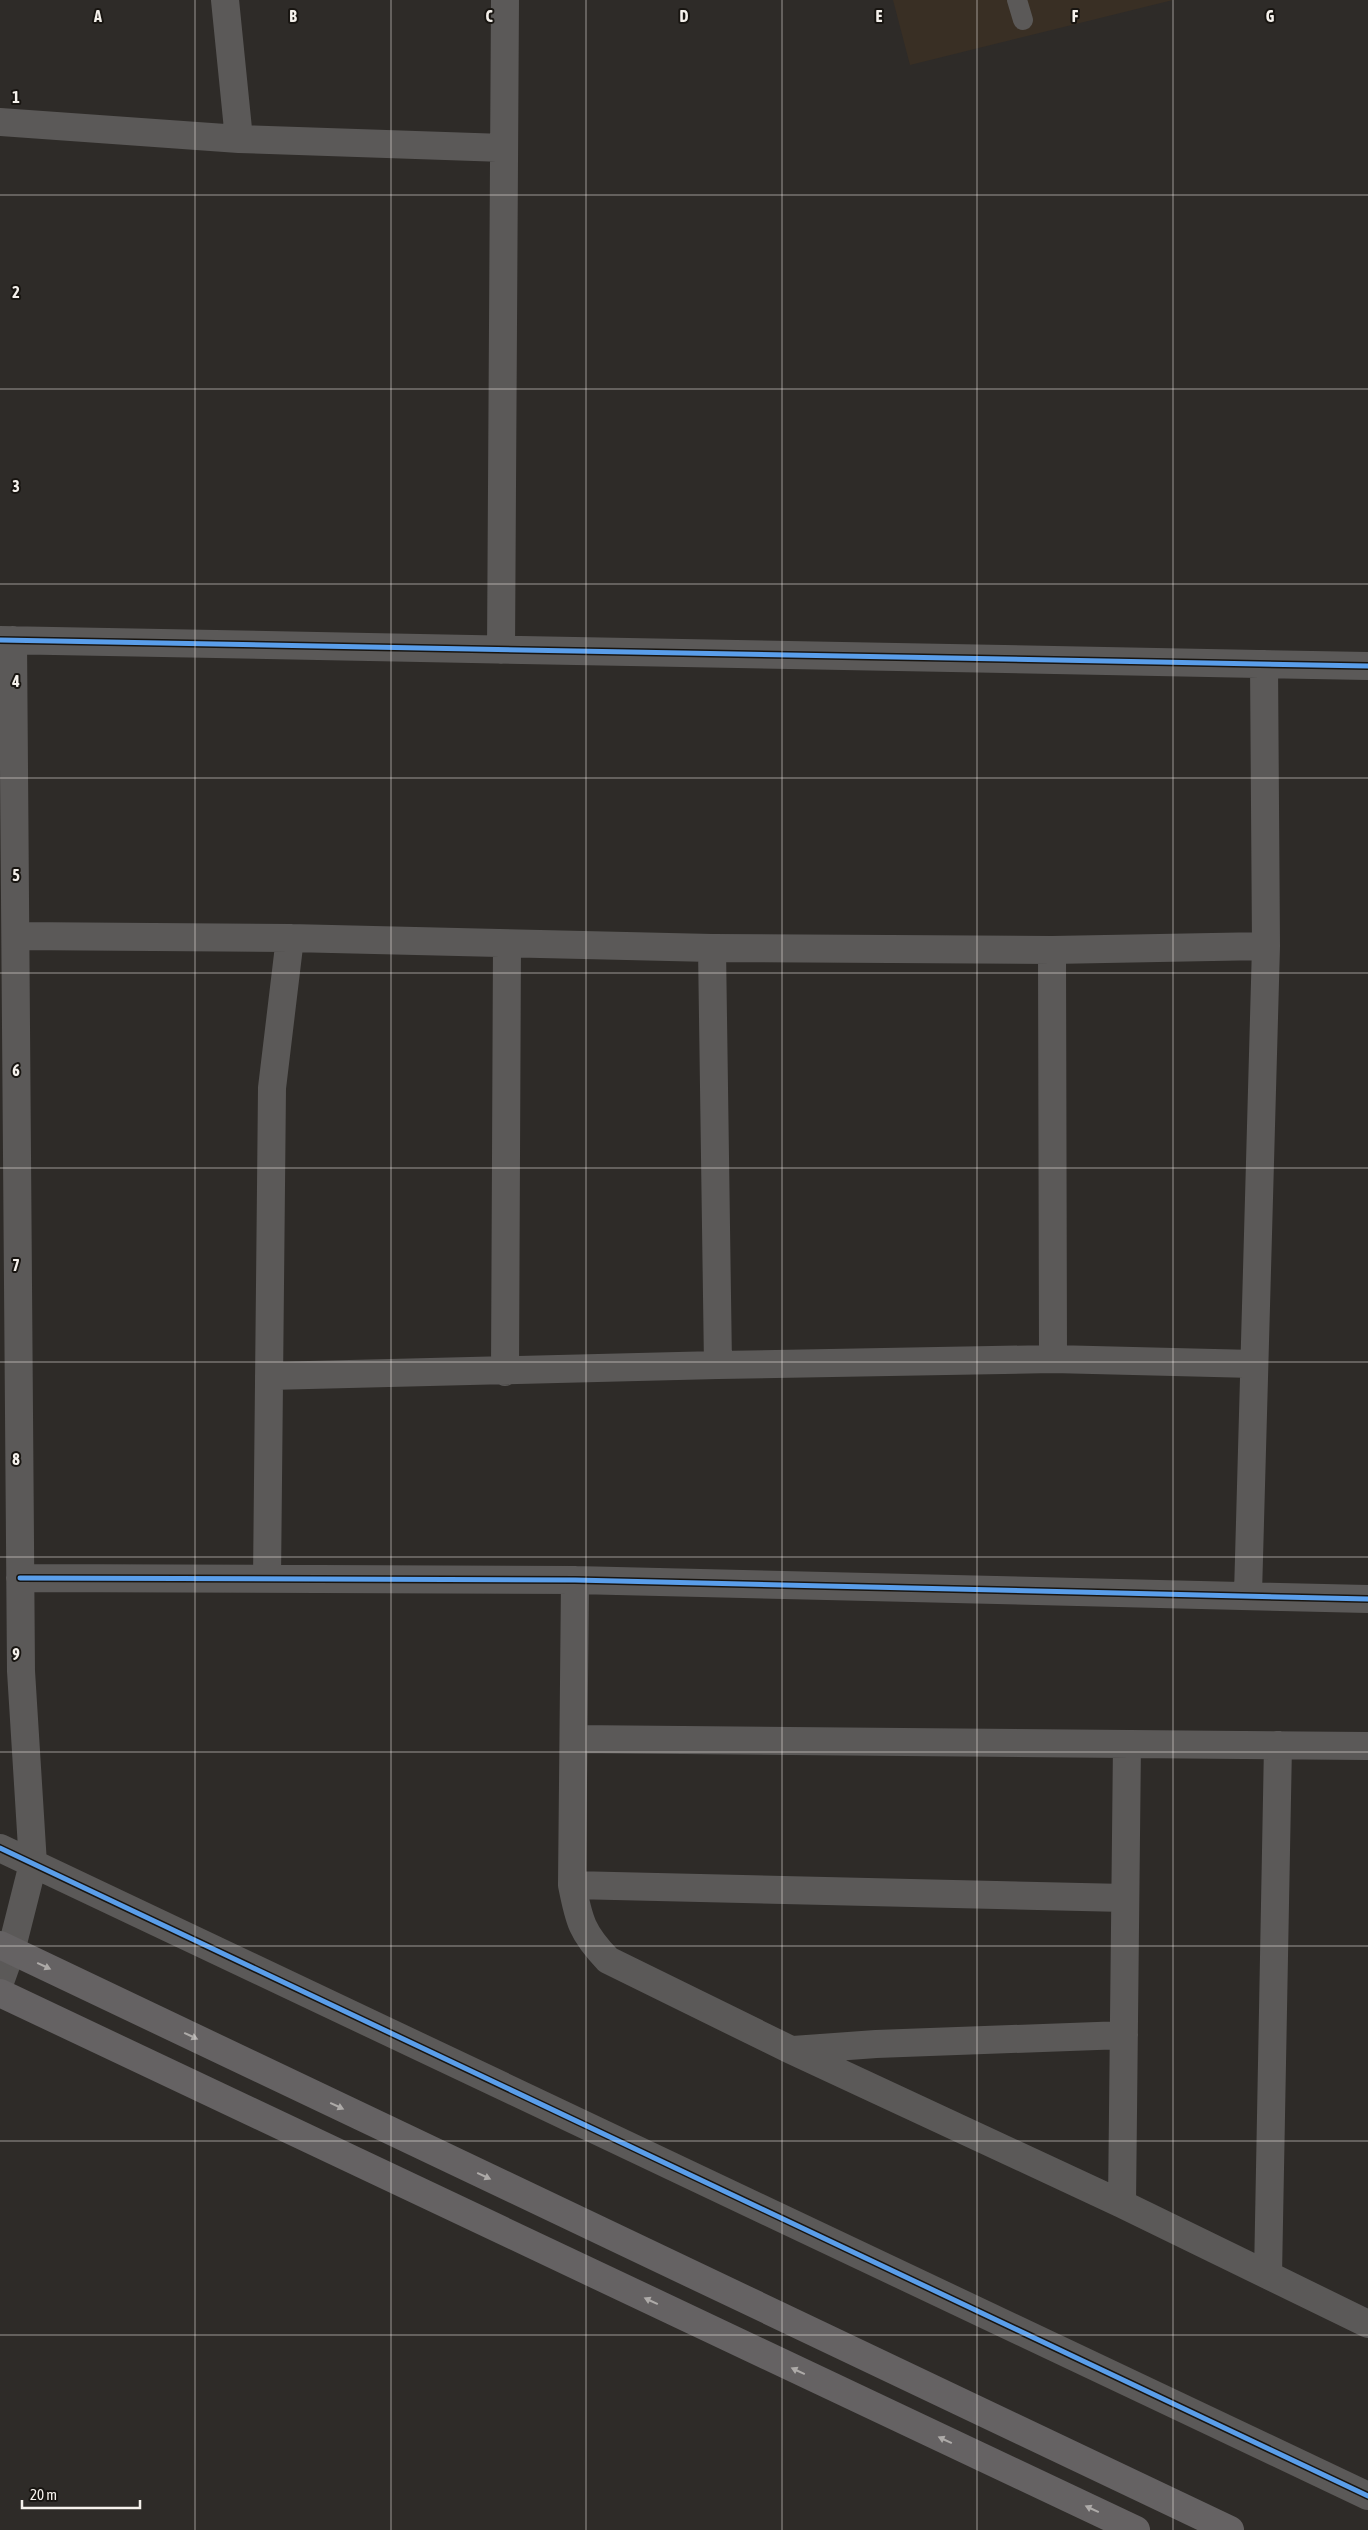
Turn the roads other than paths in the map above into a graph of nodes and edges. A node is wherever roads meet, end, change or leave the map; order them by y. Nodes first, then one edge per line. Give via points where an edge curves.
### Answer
1 (225, 0) edge
2 (505, 0) edge
3 (1018, 0) edge
4 (1023, 20) dead end
5 (0, 122) edge
6 (239, 139) junction
7 (504, 148) junction
8 (7, 640) edge
9 (501, 650) junction
10 (1264, 664) junction
11 (1368, 666) edge
12 (16, 936) junction
13 (290, 938) junction
14 (507, 944) junction
15 (1266, 946) junction
16 (712, 948) junction
17 (1052, 950) junction
18 (8, 1063) edge
19 (9, 1334) edge
20 (1053, 1359) junction
21 (718, 1364) junction
22 (1254, 1364) junction
23 (505, 1372) junction
24 (269, 1376) junction
25 (20, 1578) junction
26 (267, 1579) junction
27 (575, 1580) junction
28 (1248, 1594) junction
29 (1368, 1599) edge
30 (11, 1667) edge
31 (574, 1740) junction
32 (1126, 1744) junction
33 (1278, 1745) junction
34 (1368, 1746) edge
35 (0, 1848) edge
36 (33, 1864) junction
37 (572, 1885) junction
38 (1125, 1898) junction
39 (6, 1948) edge
40 (0, 1982) edge
41 (0, 1993) edge
42 (1124, 2035) junction
43 (791, 2050) junction
44 (1122, 2204) junction
45 (1268, 2275) junction
46 (1368, 2324) edge
47 (1368, 2496) edge
48 (1136, 2530) edge
49 (1230, 2530) edge

1 - 6 street
2 - 7 street
3 - 4 lane
5 - 6 street
6 - 7 street
7 - 9 street
8 - 9 street
8 - 12 street
9 - 10 street
10 - 11 street
10 - 15 street
12 - 13 street
12 - 18 street
13 - 14 street
13 - 24 street via 272,1088
14 - 16 street
14 - 23 street
15 - 17 street
15 - 22 street
16 - 17 street
16 - 21 street
17 - 20 street
18 - 19 street
19 - 25 street
20 - 21 street
20 - 22 street
21 - 23 street
22 - 28 street
23 - 24 street
24 - 26 street
25 - 26 street
25 - 30 street
26 - 27 street
27 - 28 street
27 - 31 street
28 - 29 street
30 - 36 street
31 - 32 street
31 - 37 street
32 - 33 street
32 - 38 street
33 - 34 street
33 - 45 street
35 - 36 street
36 - 39 street
36 - 47 street
37 - 38 street
37 - 43 street via 579,1920 591,1942 608,1960
38 - 42 street
39 - 40 street
39 -> 49 street
48 -> 41 street
42 - 43 street
42 - 44 street
43 - 44 street
44 - 45 street
45 - 46 street

